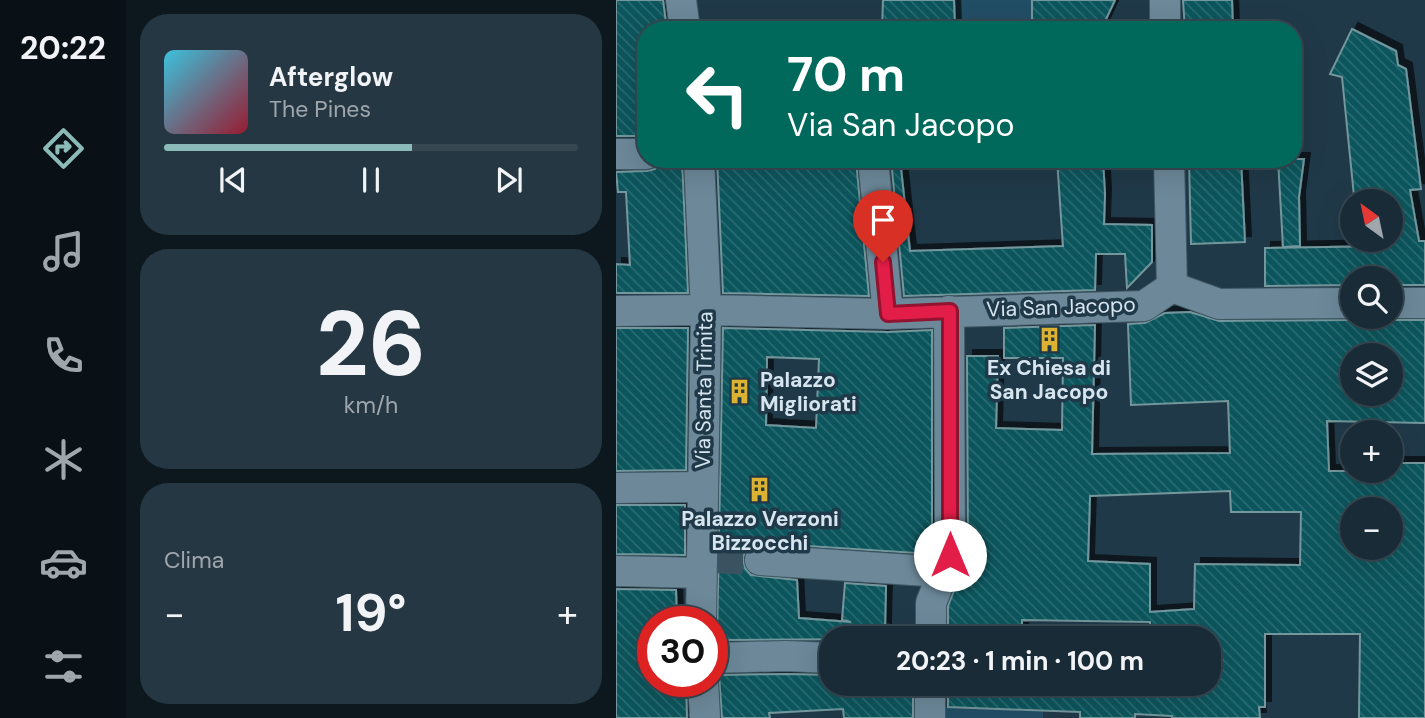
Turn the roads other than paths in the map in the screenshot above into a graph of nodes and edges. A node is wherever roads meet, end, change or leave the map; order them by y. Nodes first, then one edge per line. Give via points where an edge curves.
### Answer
1 (681, 0) edge
2 (1164, 0) edge
3 (684, 21) edge
4 (1165, 21) edge
5 (616, 154) edge
6 (637, 154) edge
7 (699, 168) edge
8 (874, 168) edge
9 (1169, 168) edge
10 (1172, 287) junction
11 (1340, 303) edge
12 (1403, 303) edge
13 (1425, 303) edge
14 (706, 310) junction
15 (616, 311) edge
16 (950, 311) junction
17 (888, 314) junction
18 (703, 487) junction
19 (616, 488) edge
20 (761, 560) tunnel mouth
21 (705, 563) junction
22 (616, 571) edge
23 (942, 572) junction
24 (702, 606) edge
25 (931, 626) edge
26 (819, 657) edge
27 (728, 658) edge
28 (930, 696) edge
29 (704, 697) edge
30 (705, 718) edge
31 (930, 718) edge

1 - 3 street
2 - 4 street
5 - 6 street
7 - 14 street, Via Santa Trinita
8 - 17 street
9 - 10 street
10 - 11 street via 1219,304
10 - 16 street, Via San Jacopo via 1144,306
12 - 13 street
14 - 15 street, Via San Jacopo
14 - 17 street, Via San Jacopo
14 - 18 street, Via Santa Trinita
16 - 17 street, Via San Jacopo
16 - 23 street via 950,555
18 - 19 street
18 - 21 street, Via Santa Trinita
20 - 23 street
21 - 22 street
21 - 24 street, Via Santa Trinita
23 - 25 street via 931,603
26 - 27 street
28 - 31 street
29 - 30 street

